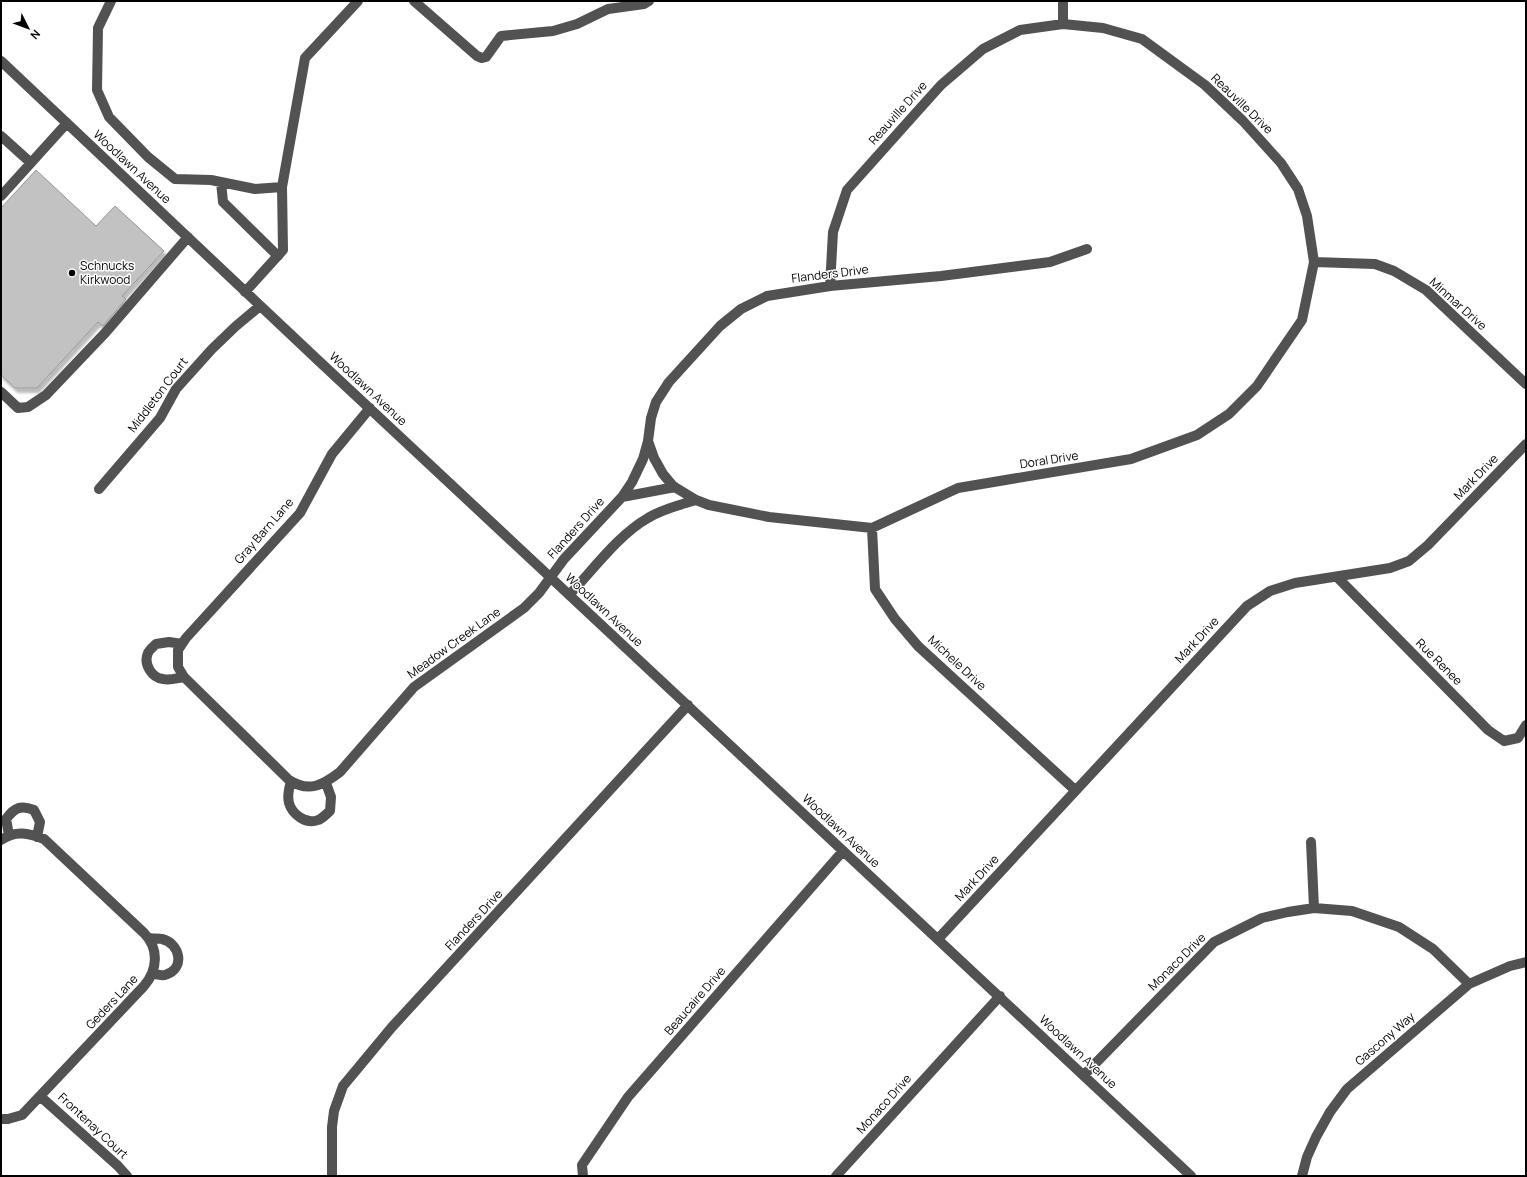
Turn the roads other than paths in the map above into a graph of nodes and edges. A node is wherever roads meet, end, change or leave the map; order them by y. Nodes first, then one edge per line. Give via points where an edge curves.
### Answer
1 (111, 1) edge
2 (358, 1) edge
3 (414, 1) edge
4 (1063, 1) edge
5 (647, 2) edge
6 (1063, 24) junction
7 (1, 61) edge
8 (67, 123) junction
9 (1, 136) edge
10 (31, 163) junction
11 (221, 182) junction
12 (282, 187) junction
13 (2, 192) edge
14 (188, 237) junction
15 (1088, 249) dead end
16 (278, 256) junction
17 (1314, 262) junction
18 (830, 286) junction
19 (245, 292) junction
20 (260, 306) junction
21 (1526, 384) edge
22 (1, 392) edge
23 (370, 408) junction
24 (648, 441) junction
25 (1526, 444) edge
26 (675, 487) junction
27 (99, 489) dead end
28 (622, 497) junction
29 (696, 500) junction
30 (872, 528) junction
31 (1337, 577) junction
32 (551, 578) junction
33 (570, 595) junction
34 (182, 644) junction
35 (184, 677) junction
36 (688, 705) junction
37 (1526, 725) edge
38 (291, 781) junction
39 (326, 783) junction
40 (1075, 790) junction
41 (37, 836) junction
42 (5, 837) edge
43 (1311, 842) dead end
44 (843, 851) junction
45 (1314, 908) junction
46 (150, 938) junction
47 (938, 939) junction
48 (1526, 962) edge
49 (153, 974) junction
50 (1469, 984) junction
51 (1000, 996) junction
52 (1084, 1075) junction
53 (41, 1097) junction
54 (1, 1119) edge
55 (127, 1176) edge
56 (332, 1176) edge
57 (583, 1176) edge
58 (836, 1176) edge
59 (1191, 1176) edge
60 (1302, 1176) edge

1 - 11 street via 98,28 97,90 109,117 148,157 175,179
2 - 12 street via 305,58
3 - 5 street via 482,58 486,57 501,36 553,31 577,24 608,9
4 - 6 street
6 - 17 street, Reauville Drive via 1103,28 1142,39 1205,85 1243,120 1281,163 1298,189 1307,216
6 - 18 street, Reauville Drive via 1020,30 983,49 941,85 847,190 833,232
7 - 8 street, Woodlawn Avenue
8 - 10 street
8 - 14 street, Woodlawn Avenue
9 - 10 street
10 - 13 street
11 - 12 street via 255,189
11 - 16 street via 222,202
12 - 16 street via 283,250
14 - 19 street, Woodlawn Avenue
14 - 22 street via 106,332 46,395 28,407 18,408
15 - 18 street, Flanders Drive via 1050,262 941,276
16 - 19 street
17 - 21 street, Minmar Drive via 1375,264 1394,271 1426,290
17 - 30 street, Doral Drive via 1302,320 1257,386 1229,414 1197,435 1132,459 958,488
18 - 24 street, Flanders Drive via 767,296 741,309 720,326 669,382 656,402
19 - 20 street, Woodlawn Avenue
20 - 23 street, Woodlawn Avenue
20 - 27 street, Middleton Court via 231,330 176,389 160,418
23 - 32 street, Woodlawn Avenue
23 - 34 street, Gray Barn Lane via 332,454 300,513
24 - 26 street, Flanders Drive via 663,474
24 - 28 street, Flanders Drive via 643,459
25 - 31 street, Mark Drive via 1428,545 1409,561 1390,568
26 - 28 street, Flanders Drive
26 - 29 street, Flanders Drive
28 - 32 street, Flanders Drive via 564,559
29 - 30 street via 769,518
29 - 33 street via 648,518 626,533
30 - 40 street, Michele Drive via 875,589 895,619 918,646
31 - 37 street, Rue Renee via 1488,730 1504,741 1518,738
31 - 40 street, Mark Drive via 1295,583 1270,591 1247,606
32 - 33 street, Woodlawn Avenue
32 - 39 street, Meadow Creek Lane via 524,608 414,687 340,772
33 - 36 street, Woodlawn Avenue
34 - 35 street, Gray Barn Lane via 178,650 178,667
34 - 35 street via 156,644 148,653 146,664 152,674 161,679
35 - 38 street, Meadow Creek Lane
36 - 44 street, Woodlawn Avenue
36 - 56 street, Flanders Drive via 398,1022 343,1086 334,1111 332,1127
38 - 39 street, Meadow Creek Lane via 306,787
38 - 39 street via 289,803 296,815 306,821 317,821 330,811 331,797
40 - 47 street, Mark Drive
41 - 42 street via 23,833
41 - 42 street via 40,822 34,810 24,806 12,810 6,819
41 - 46 street via 52,846
43 - 45 street
44 - 47 street, Woodlawn Avenue
44 - 57 street, Beaucaire Drive via 628,1097 582,1165
45 - 50 street, Monaco Drive via 1352,911 1399,927 1433,949
45 - 52 street, Monaco Drive via 1262,918 1214,942
46 - 49 street, Geders Lane via 155,951
46 - 49 street via 162,939 173,944 179,955 179,964 173,971 164,975
47 - 51 street, Woodlawn Avenue
48 - 50 street, Gascony Way via 1510,966
49 - 53 street, Geders Lane
50 - 60 street, Gascony Way via 1347,1089 1316,1137
51 - 52 street, Woodlawn Avenue
51 - 58 street, Monaco Drive
52 - 59 street, Woodlawn Avenue
53 - 54 street, Frontenay Court via 22,1115
53 - 55 street, Frontenay Court

